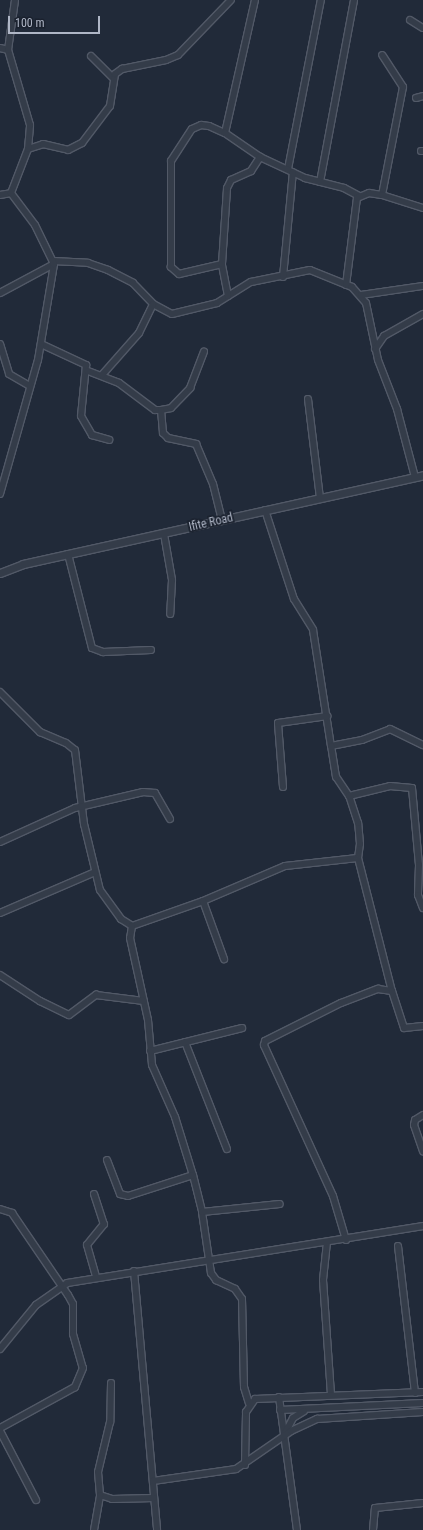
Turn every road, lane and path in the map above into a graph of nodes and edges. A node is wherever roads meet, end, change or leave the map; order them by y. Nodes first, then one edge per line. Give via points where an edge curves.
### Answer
1 (15, 0) edge
2 (231, 0) edge
3 (255, 0) edge
4 (321, 0) edge
5 (354, 0) edge
6 (410, 20) dead end
7 (423, 28) edge
8 (0, 48) edge
9 (8, 50) junction
10 (382, 55) dead end
11 (91, 56) dead end
12 (113, 78) junction
13 (423, 96) edge
14 (416, 98) dead end
15 (224, 133) junction
16 (28, 149) junction
17 (260, 157) junction
18 (291, 170) junction
19 (320, 182) junction
20 (11, 193) junction
21 (0, 195) edge
22 (382, 195) junction
23 (359, 196) junction
24 (423, 208) edge
25 (54, 262) junction
26 (222, 264) junction
27 (283, 277) junction
28 (346, 285) junction
29 (423, 286) edge
30 (0, 293) edge
31 (361, 295) junction
32 (228, 296) junction
33 (153, 304) junction
34 (423, 314) edge
35 (0, 344) edge
36 (41, 344) junction
37 (375, 349) junction
38 (204, 352) dead end
39 (88, 371) junction
40 (102, 375) junction
41 (30, 386) junction
42 (308, 399) dead end
43 (161, 410) junction
44 (109, 440) dead end
45 (423, 475) edge
46 (415, 477) junction
47 (0, 494) edge
48 (320, 498) junction
49 (265, 510) junction
50 (222, 520) junction
51 (164, 534) junction
52 (68, 554) junction
53 (0, 573) edge
54 (170, 614) dead end
55 (151, 650) dead end
56 (0, 692) edge
57 (328, 716) junction
58 (423, 745) edge
59 (331, 746) junction
60 (283, 787) dead end
61 (349, 796) junction
62 (83, 805) junction
63 (170, 819) dead end
64 (0, 842) edge
65 (358, 858) junction
66 (95, 872) junction
67 (203, 901) junction
68 (423, 908) edge
69 (0, 913) edge
70 (132, 926) junction
71 (224, 958) dead end
72 (0, 975) edge
73 (392, 991) junction
74 (144, 1001) junction
75 (423, 1026) edge
76 (242, 1028) dead end
77 (184, 1042) junction
78 (150, 1051) junction
79 (423, 1115) edge
80 (227, 1148) dead end
81 (423, 1151) edge
82 (107, 1160) dead end
83 (193, 1175) junction
84 (94, 1194) dead end
85 (280, 1204) dead end
86 (0, 1209) edge
87 (202, 1212) junction
88 (423, 1226) edge
89 (346, 1240) junction
90 (327, 1242) junction
91 (398, 1246) dead end
92 (208, 1258) junction
93 (134, 1271) junction
94 (96, 1276) junction
95 (61, 1286) junction
96 (0, 1349) edge
97 (111, 1383) dead end
98 (423, 1392) edge
99 (415, 1393) junction
100 (332, 1395) junction
101 (279, 1397) junction
102 (249, 1403) junction
103 (423, 1403) edge
104 (308, 1409) junction
105 (280, 1410) junction
106 (423, 1412) edge
107 (0, 1428) edge
108 (0, 1431) edge
109 (283, 1438) junction
110 (245, 1465) junction
111 (153, 1481) junction
112 (100, 1496) junction
113 (154, 1498) junction
114 (36, 1500) dead end
115 (423, 1502) edge
116 (94, 1530) edge
117 (157, 1530) edge
118 (297, 1530) edge
119 (373, 1530) edge

1 - 9 street
2 - 12 street via 178,55 122,69
3 - 15 street
4 - 18 street
5 - 19 street
6 - 7 street
8 - 9 street
9 - 16 street via 28,110
10 - 22 street via 403,87
11 - 12 street
12 - 16 street via 115,92 110,106 82,143 68,150 43,144
13 - 14 street
15 - 17 street
15 - 26 street via 201,125 192,129 172,161 171,174 172,270 186,273
16 - 20 street
17 - 18 street
17 - 26 street via 251,171 231,180 227,188
18 - 19 street
18 - 27 street
19 - 23 street via 344,188
20 - 21 street
20 - 25 street via 35,226
22 - 23 street via 369,193
22 - 24 street
23 - 28 street via 354,211
25 - 30 street
25 - 33 street via 88,263 108,270 133,283
25 - 36 street
26 - 32 street
27 - 28 street via 316,270
27 - 32 street via 251,282
28 - 31 street
29 - 31 street
31 - 37 street via 370,320
32 - 33 street via 199,309 172,314
33 - 40 street via 139,333
34 - 37 street via 384,336
35 - 41 street via 9,374
36 - 39 street via 82,361
36 - 41 street
37 - 46 street via 397,409
38 - 43 street via 190,388 171,408
39 - 40 street
39 - 44 street via 81,416 92,435
40 - 43 street via 132,390 155,410
41 - 47 street
42 - 48 street
43 - 50 street via 163,433 168,438 196,444 212,484
45 - 46 street, Ifite Road
46 - 48 street, Ifite Road
48 - 49 street, Ifite Road
49 - 50 street, Ifite Road
49 - 57 street via 294,599 313,630
50 - 51 street, Ifite Road
51 - 52 street, Ifite Road
51 - 54 street via 172,580
52 - 53 street, Ifite Road via 23,564
52 - 55 street via 92,648 102,652
56 - 62 street via 40,732 72,746 77,760
57 - 59 street
57 - 60 street via 278,723
58 - 59 street via 390,729 362,740
59 - 61 street via 336,777
61 - 65 street via 360,835
61 - 68 street via 390,786 412,788 419,865 418,895
62 - 63 street via 148,792 155,793
62 - 64 street
62 - 66 street
65 - 67 street via 285,866
65 - 73 street
66 - 69 street
66 - 70 street via 100,890 107,901
67 - 70 street
67 - 71 street
70 - 74 street via 130,938
72 - 74 street via 40,1002 69,1015 96,995
73 - 75 street via 404,1028
73 - 89 street via 378,989 363,993 265,1041 264,1045 333,1196
74 - 78 street
76 - 77 street
77 - 78 street
77 - 80 street
78 - 83 street via 152,1065 175,1117
79 - 81 street via 415,1120 414,1125
82 - 83 street via 120,1194 128,1196
83 - 87 street
84 - 94 street via 104,1224 87,1245
85 - 87 street
86 - 95 street via 12,1213
87 - 92 street
88 - 89 street
89 - 90 street
90 - 92 street
90 - 100 street via 323,1280
91 - 99 street
92 - 93 street
92 - 102 street via 213,1276 235,1290 242,1299 244,1387
93 - 94 street
93 - 111 street
94 - 95 street
95 - 96 street via 36,1304
95 - 107 street via 73,1304 73,1334 83,1368 78,1383 66,1393
97 - 112 street via 110,1422 98,1472
98 - 99 street
99 - 100 street
100 - 101 street
101 - 102 street via 255,1399
101 - 105 street
102 - 110 street via 245,1418
103 - 104 street
104 - 105 street
104 - 109 street via 293,1418
105 - 109 street
106 - 109 street via 317,1419
108 - 114 street
109 - 110 street
109 - 118 street
110 - 111 street via 209,1475
111 - 113 street
112 - 113 street via 112,1499
112 - 116 street
113 - 117 street
115 - 119 street via 375,1508

